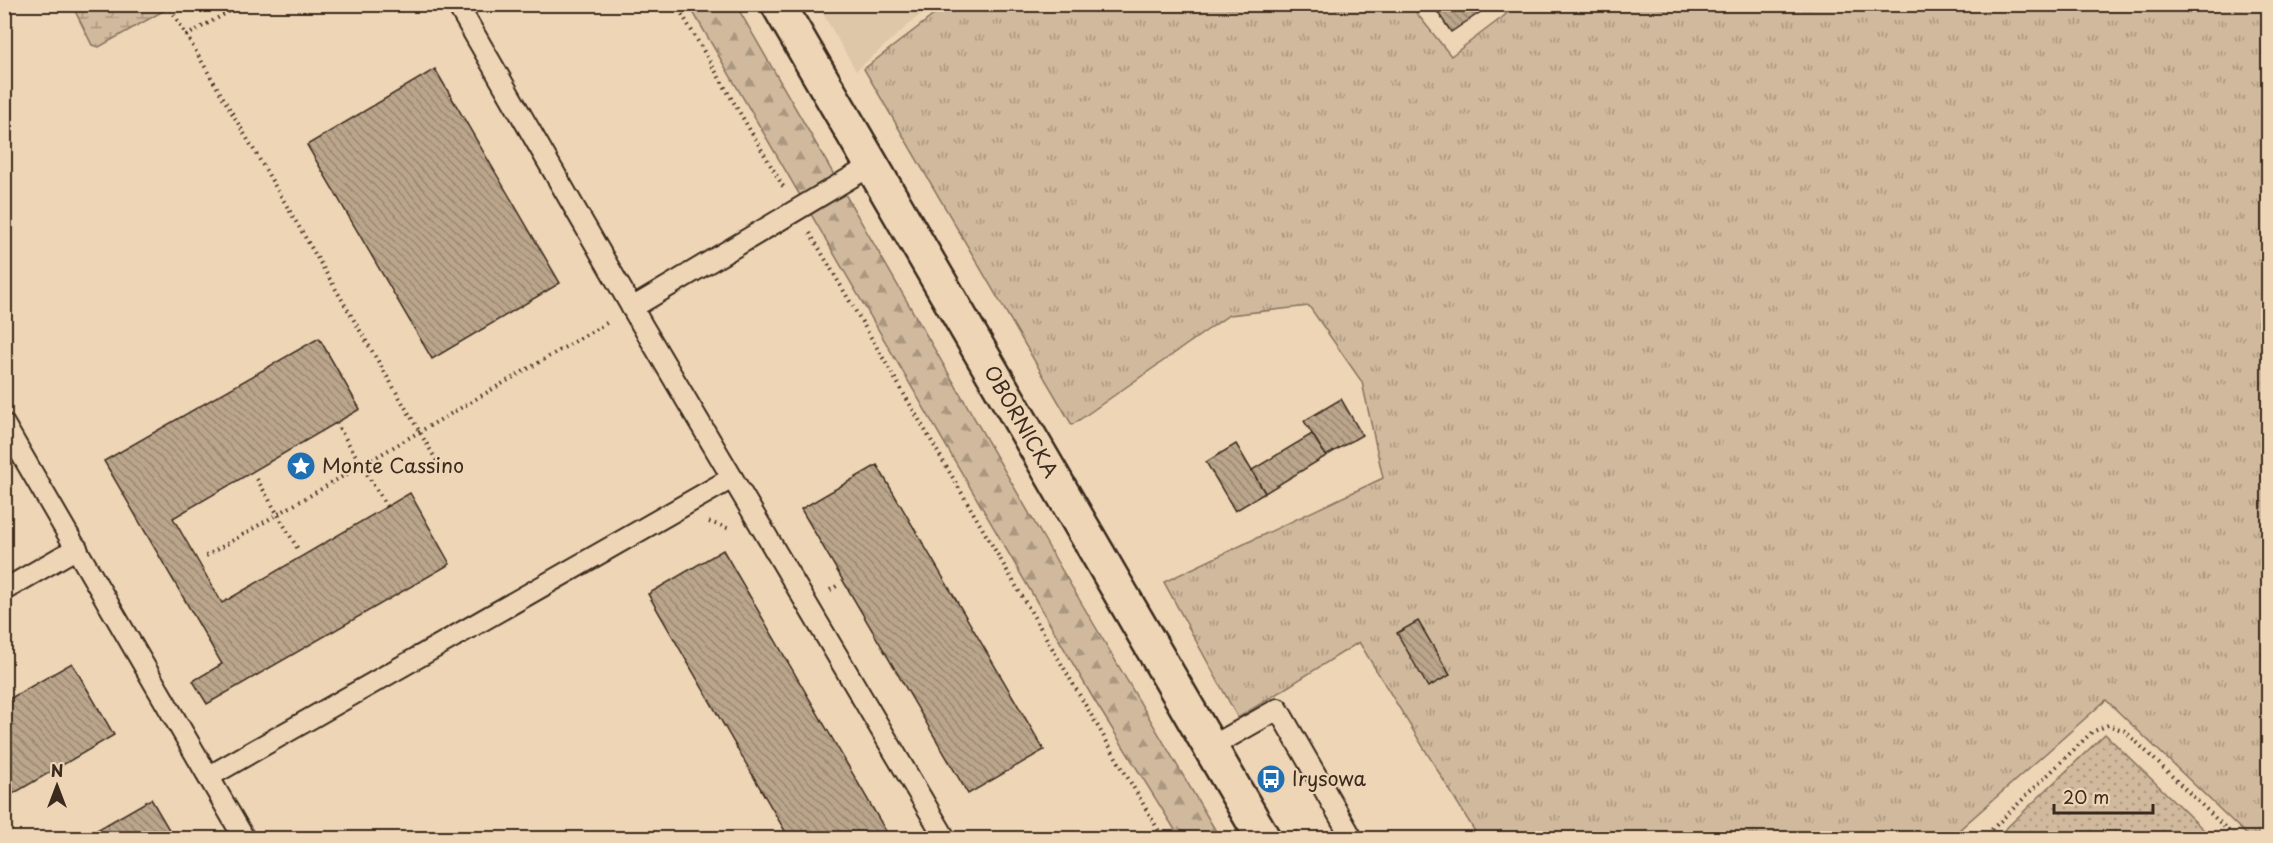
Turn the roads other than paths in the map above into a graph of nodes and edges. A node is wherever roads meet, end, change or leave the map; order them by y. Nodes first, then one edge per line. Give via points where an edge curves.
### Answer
1 (457, 4) edge
2 (778, 4) edge
3 (872, 165) junction
4 (632, 308) junction
5 (4, 424) edge
6 (732, 478) junction
7 (77, 548) junction
8 (4, 590) edge
9 (1211, 747) junction
10 (208, 777) junction
11 (244, 838) edge
12 (945, 838) edge
13 (1263, 838) edge
14 (1352, 838) edge

1 - 4 lane
2 - 3 main road, OBORNICKA
3 - 4 lane
3 - 9 main road, OBORNICKA
4 - 6 lane
5 - 7 lane
6 - 10 lane
6 - 12 lane
7 - 8 lane
7 - 10 lane
9 - 13 main road, OBORNICKA
9 - 14 lane via 1278,709
10 - 11 lane

